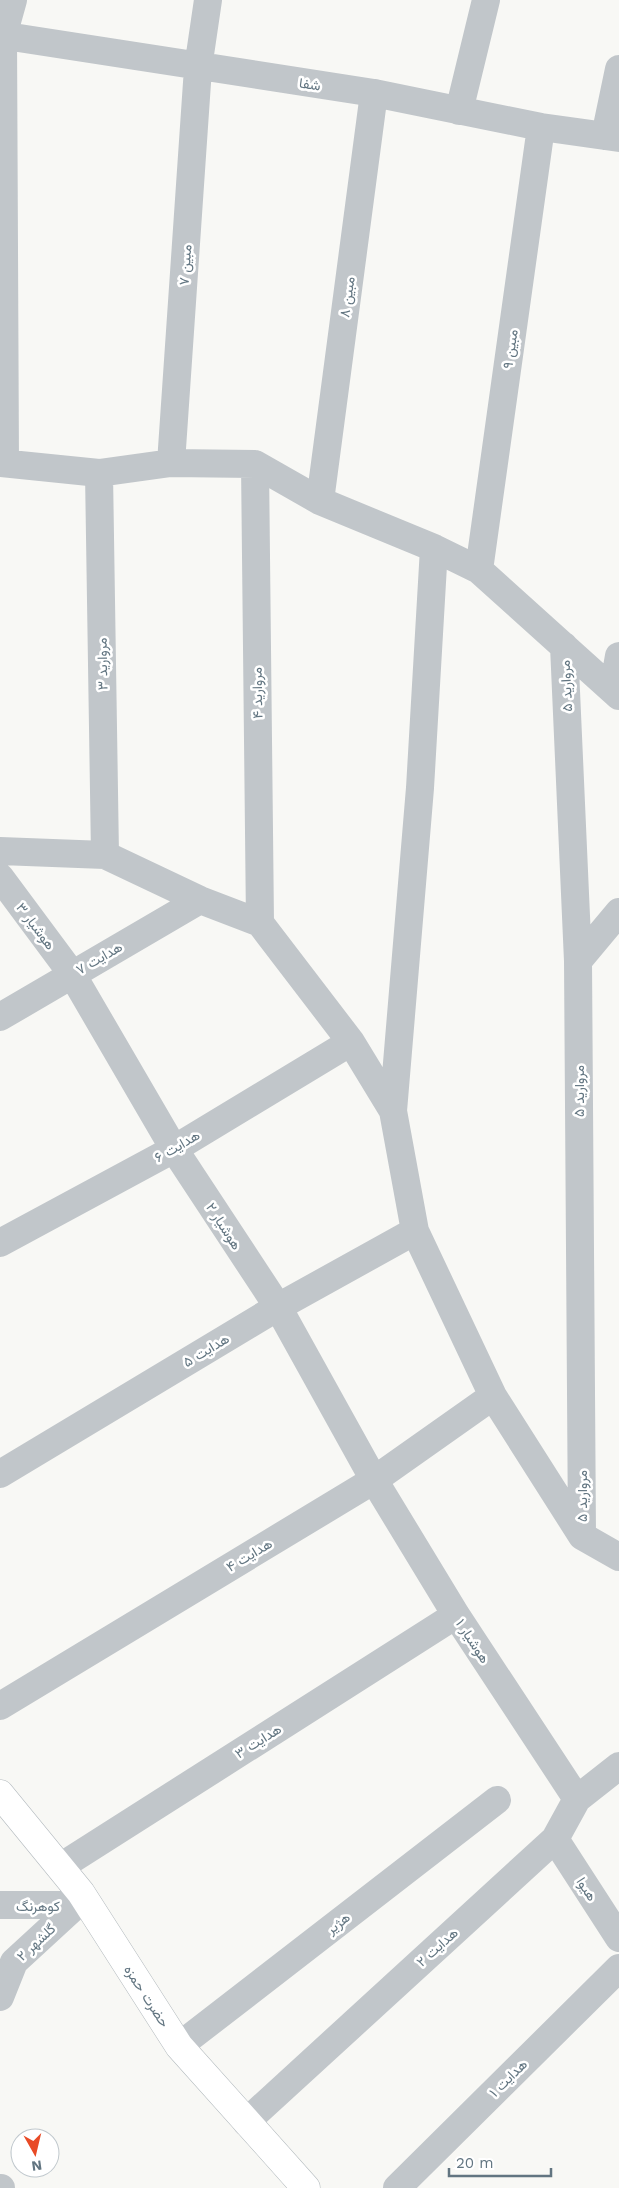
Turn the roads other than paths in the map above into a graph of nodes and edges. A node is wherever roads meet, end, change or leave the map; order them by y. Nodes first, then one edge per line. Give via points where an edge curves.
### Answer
1 (12, 0) edge
2 (208, 0) edge
3 (486, 0) edge
4 (1, 36) edge
5 (198, 68) junction
6 (619, 69) edge
7 (374, 93) junction
8 (459, 112) junction
9 (541, 127) junction
10 (612, 137) edge
11 (3, 463) edge
12 (171, 463) junction
13 (255, 464) junction
14 (99, 473) junction
15 (320, 501) junction
16 (434, 548) junction
17 (479, 570) junction
18 (564, 646) junction
19 (619, 656) edge
20 (616, 693) edge
21 (0, 851) edge
22 (105, 856) junction
23 (0, 877) edge
24 (200, 900) junction
25 (619, 912) edge
26 (260, 923) junction
27 (578, 961) junction
28 (72, 974) junction
29 (0, 1017) edge
30 (351, 1042) junction
31 (393, 1111) junction
32 (174, 1149) junction
33 (415, 1231) junction
34 (0, 1243) edge
35 (278, 1307) junction
36 (493, 1396) junction
37 (0, 1474) edge
38 (374, 1480) junction
39 (582, 1536) junction
40 (619, 1557) edge
41 (456, 1614) junction
42 (0, 1706) edge
43 (619, 1766) edge
44 (0, 1794) edge
45 (577, 1799) junction
46 (496, 1800) dead end
47 (555, 1839) junction
48 (60, 1867) junction
49 (79, 1899) junction
50 (0, 1905) edge
51 (619, 1938) edge
52 (619, 1968) edge
53 (0, 1997) edge
54 (180, 2046) junction
55 (246, 2122) junction
56 (306, 2188) edge
57 (397, 2188) edge

1 - 4 street
2 - 5 street, مبین ۷
3 - 8 street
4 - 5 street, شفا
4 - 11 street
5 - 7 street, شفا
5 - 12 street, مبین ۷
6 - 10 street
7 - 8 street, شفا
7 - 15 street, مبین ۸
8 - 9 street, شفا
9 - 10 street, شفا
9 - 17 street, مبین ۹
11 - 14 street
12 - 13 street
12 - 14 street
13 - 15 street
13 - 26 street, مروارید ۴
14 - 22 street, مروارید ۳
15 - 16 street
16 - 17 street
16 - 31 street via 420,788
17 - 18 street
18 - 20 street
18 - 27 street, مروارید ۵
19 - 20 street
21 - 22 street
22 - 24 street
23 - 28 street, هوشیار ۳
24 - 26 street
24 - 28 street, هدایت ۷
25 - 27 street
26 - 30 street
27 - 39 street, مروارید ۵
28 - 29 street, هدایت ۷
28 - 32 street, هوشیار ۲
30 - 31 street
30 - 32 street, هدایت ۶
31 - 33 street
32 - 34 street, هدایت ۶
32 - 35 street, هوشیار ۲
33 - 35 street, هدایت ۵
33 - 36 street
35 - 37 street, هدایت ۵
35 - 38 street, هوشیار ۲
36 - 38 street, هدایت ۴
36 - 39 street
38 - 41 street, هوشیار ۱
38 - 42 street, هدایت ۴
39 - 40 street
41 - 45 street, هوشیار ۱
41 - 48 street, هدایت ۳
43 - 45 street, هدایت ۲
44 - 48 main road, حضرت حمزه
45 - 47 street, هدایت ۲
46 - 54 street, هژیر
47 - 51 street, هیوا
47 - 55 street, هدایت ۲
48 - 49 main road, حضرت حمزه
49 - 50 street, کوهرنگ
49 - 53 street, گلشهر ۲ via 14,1962
49 - 54 main road, حضرت حمزه
52 - 57 street, هدایت ۱
54 - 55 main road, حضرت حمزه
55 - 56 main road, حضرت حمزه

